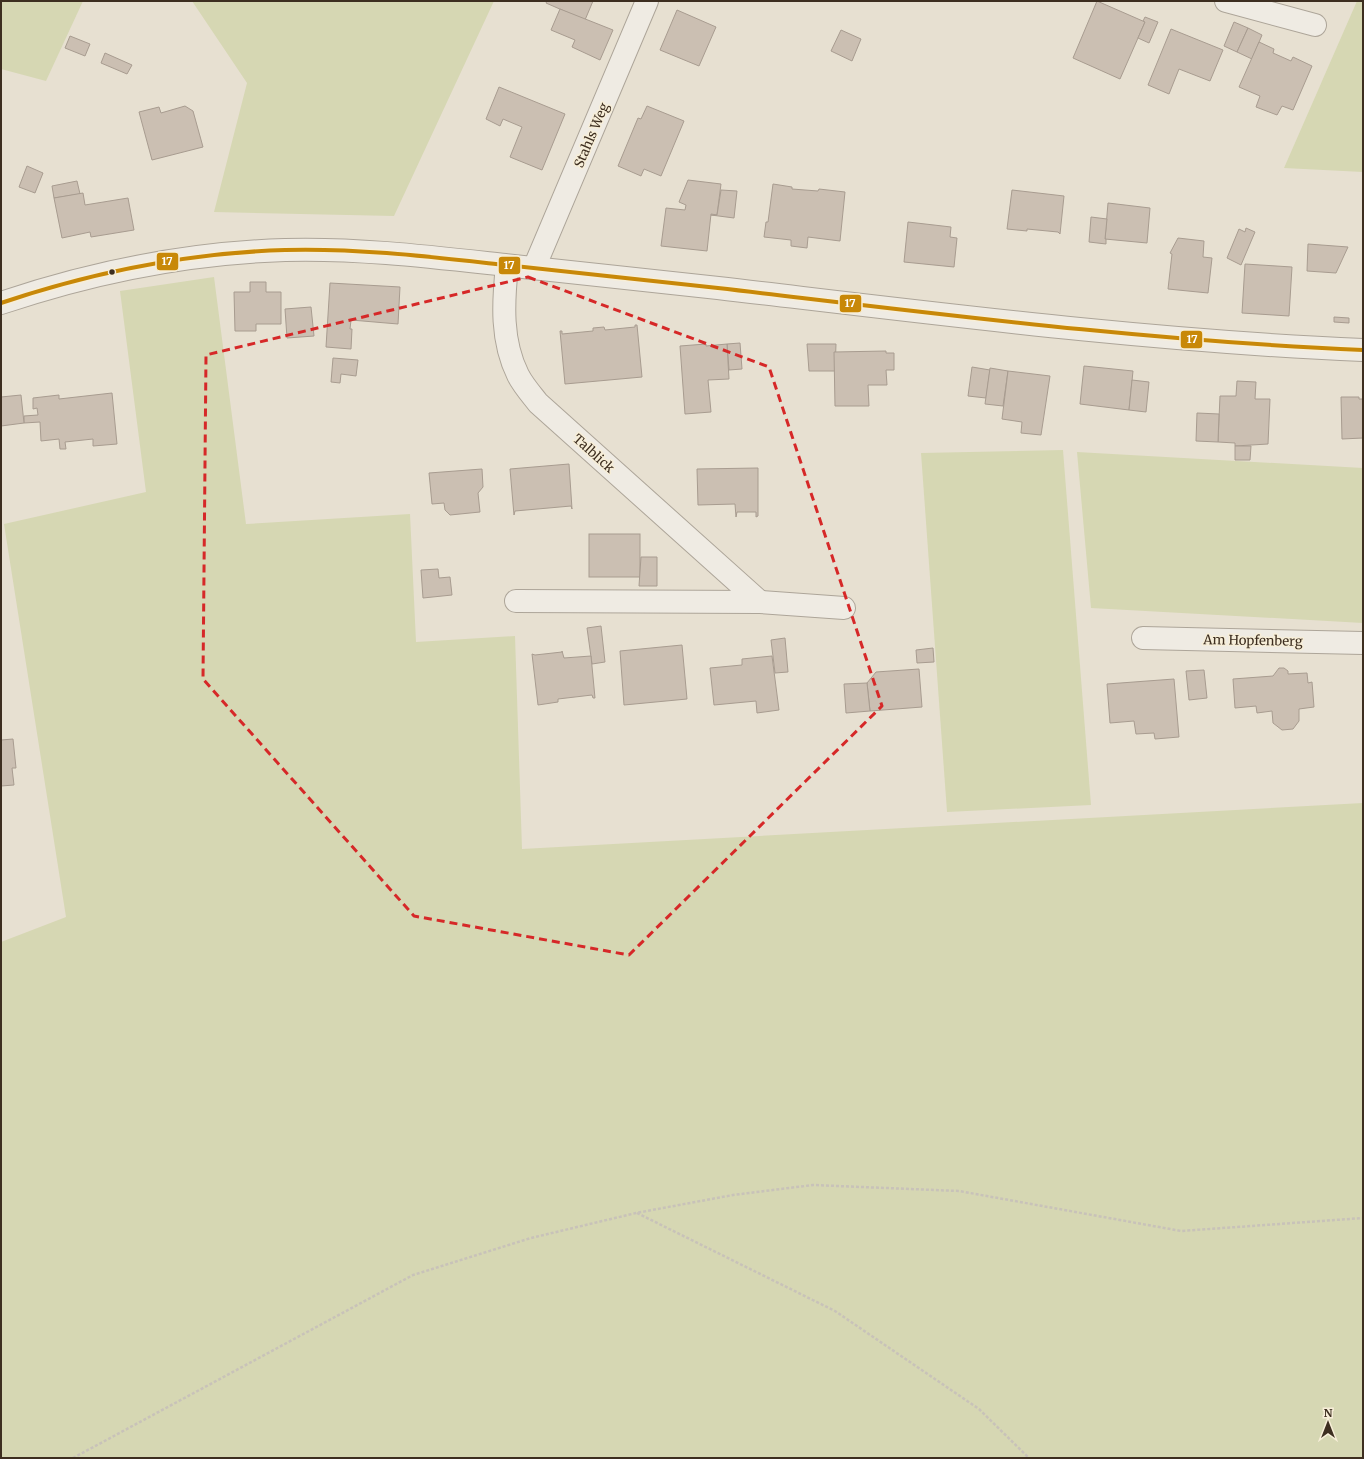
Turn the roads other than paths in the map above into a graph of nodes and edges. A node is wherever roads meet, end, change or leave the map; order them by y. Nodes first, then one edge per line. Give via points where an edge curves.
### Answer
1 (647, 1) edge
2 (1226, 1) edge
3 (1315, 25) dead end
4 (507, 266) junction
5 (534, 268) junction
6 (1, 303) edge
7 (1363, 350) edge
8 (516, 601) dead end
9 (760, 602) junction
10 (844, 608) dead end
11 (1143, 638) dead end
12 (1363, 643) edge

1 - 5 street, Stahls Weg
2 - 3 street
4 - 5 street
4 - 6 street via 347,251 286,250 234,253 111,272 59,284
4 - 9 street, Talblick via 503,303 507,348 518,376 538,403
5 - 7 street via 1028,324 1288,347
8 - 9 street
9 - 10 street
11 - 12 street, Am Hopfenberg

